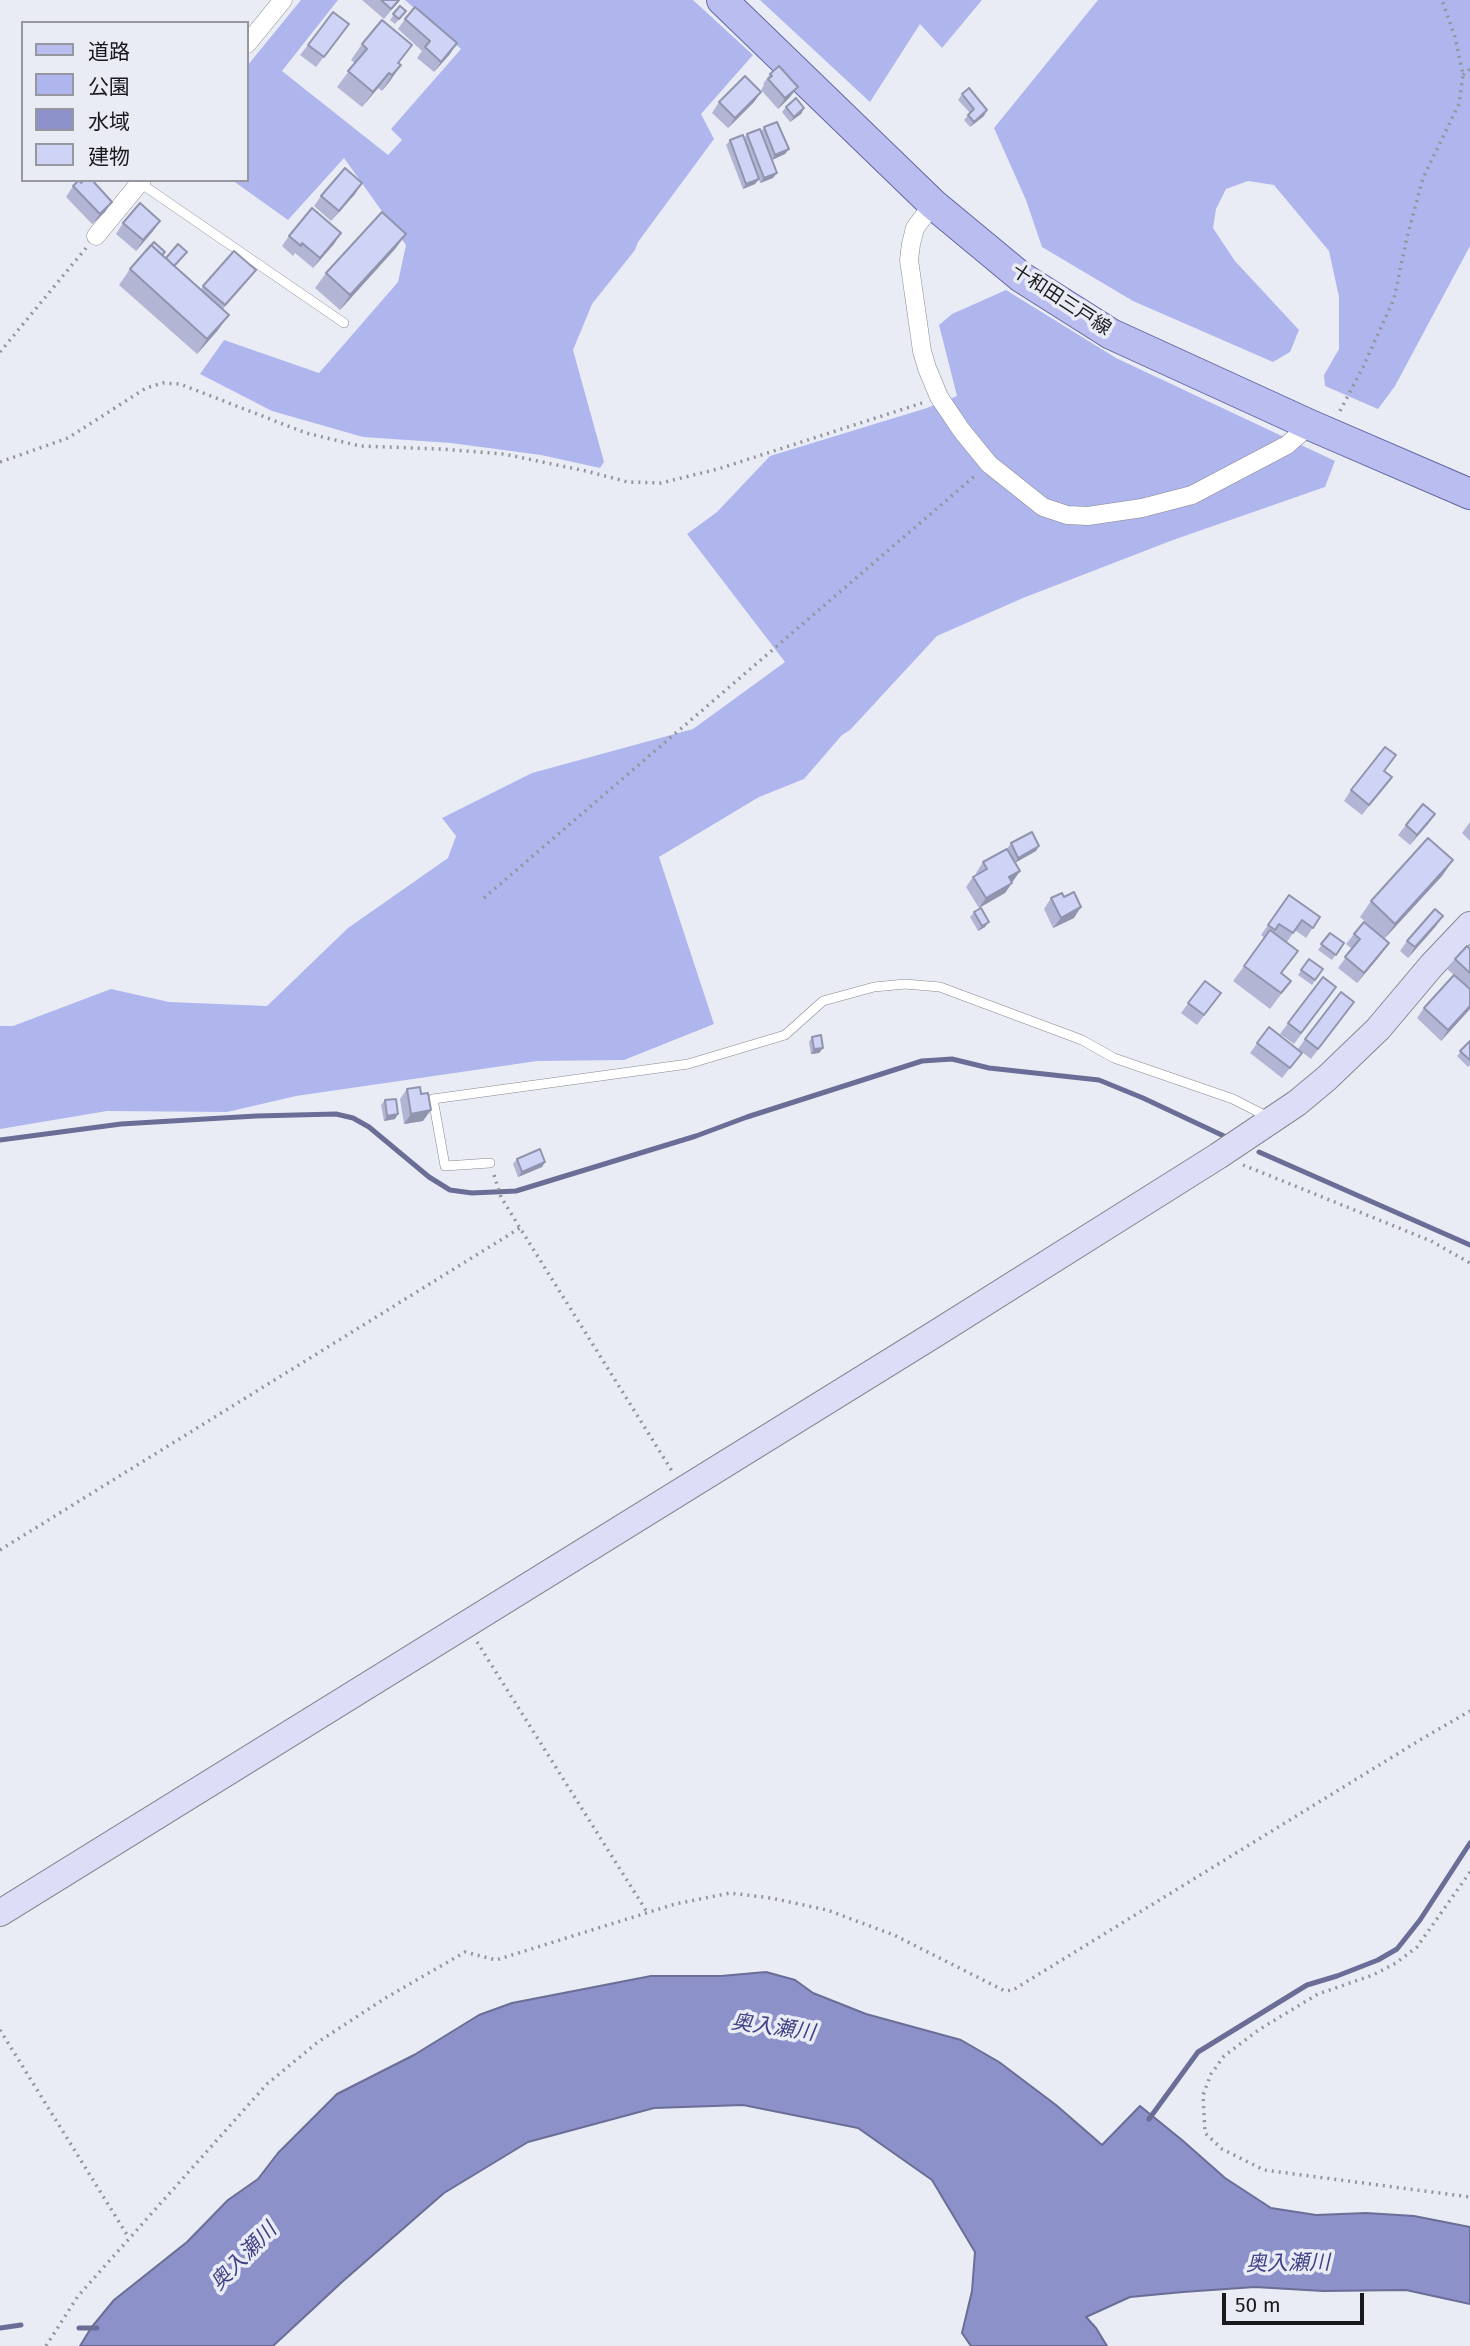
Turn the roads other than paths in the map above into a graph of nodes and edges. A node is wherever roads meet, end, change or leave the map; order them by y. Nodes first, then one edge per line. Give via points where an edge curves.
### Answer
1 (283, 0) edge
2 (722, 0) edge
3 (248, 43) edge
4 (141, 182) edge
5 (933, 204) junction
6 (96, 236) road end
7 (344, 323) dead end
8 (1319, 428) junction
9 (1470, 494) edge
10 (1468, 932) edge
11 (1272, 1119) junction
12 (490, 1163) dead end
13 (0, 1913) edge

1 - 3 street
2 - 5 main road, 十和田三戸線
4 - 6 street
4 - 7 lane
5 - 8 main road, 十和田三戸線 via 1021,277 1111,334
5 - 8 street via 915,228 909,260 922,351 939,397 962,431 989,464 1043,507 1088,516 1192,495
8 - 9 main road, 十和田三戸線
10 - 11 street via 1327,1078
11 - 12 lane via 1233,1099 1114,1058 1082,1040 940,988 905,984 823,1001 785,1035 688,1064 433,1099 445,1166
11 - 13 street via 684,1491

